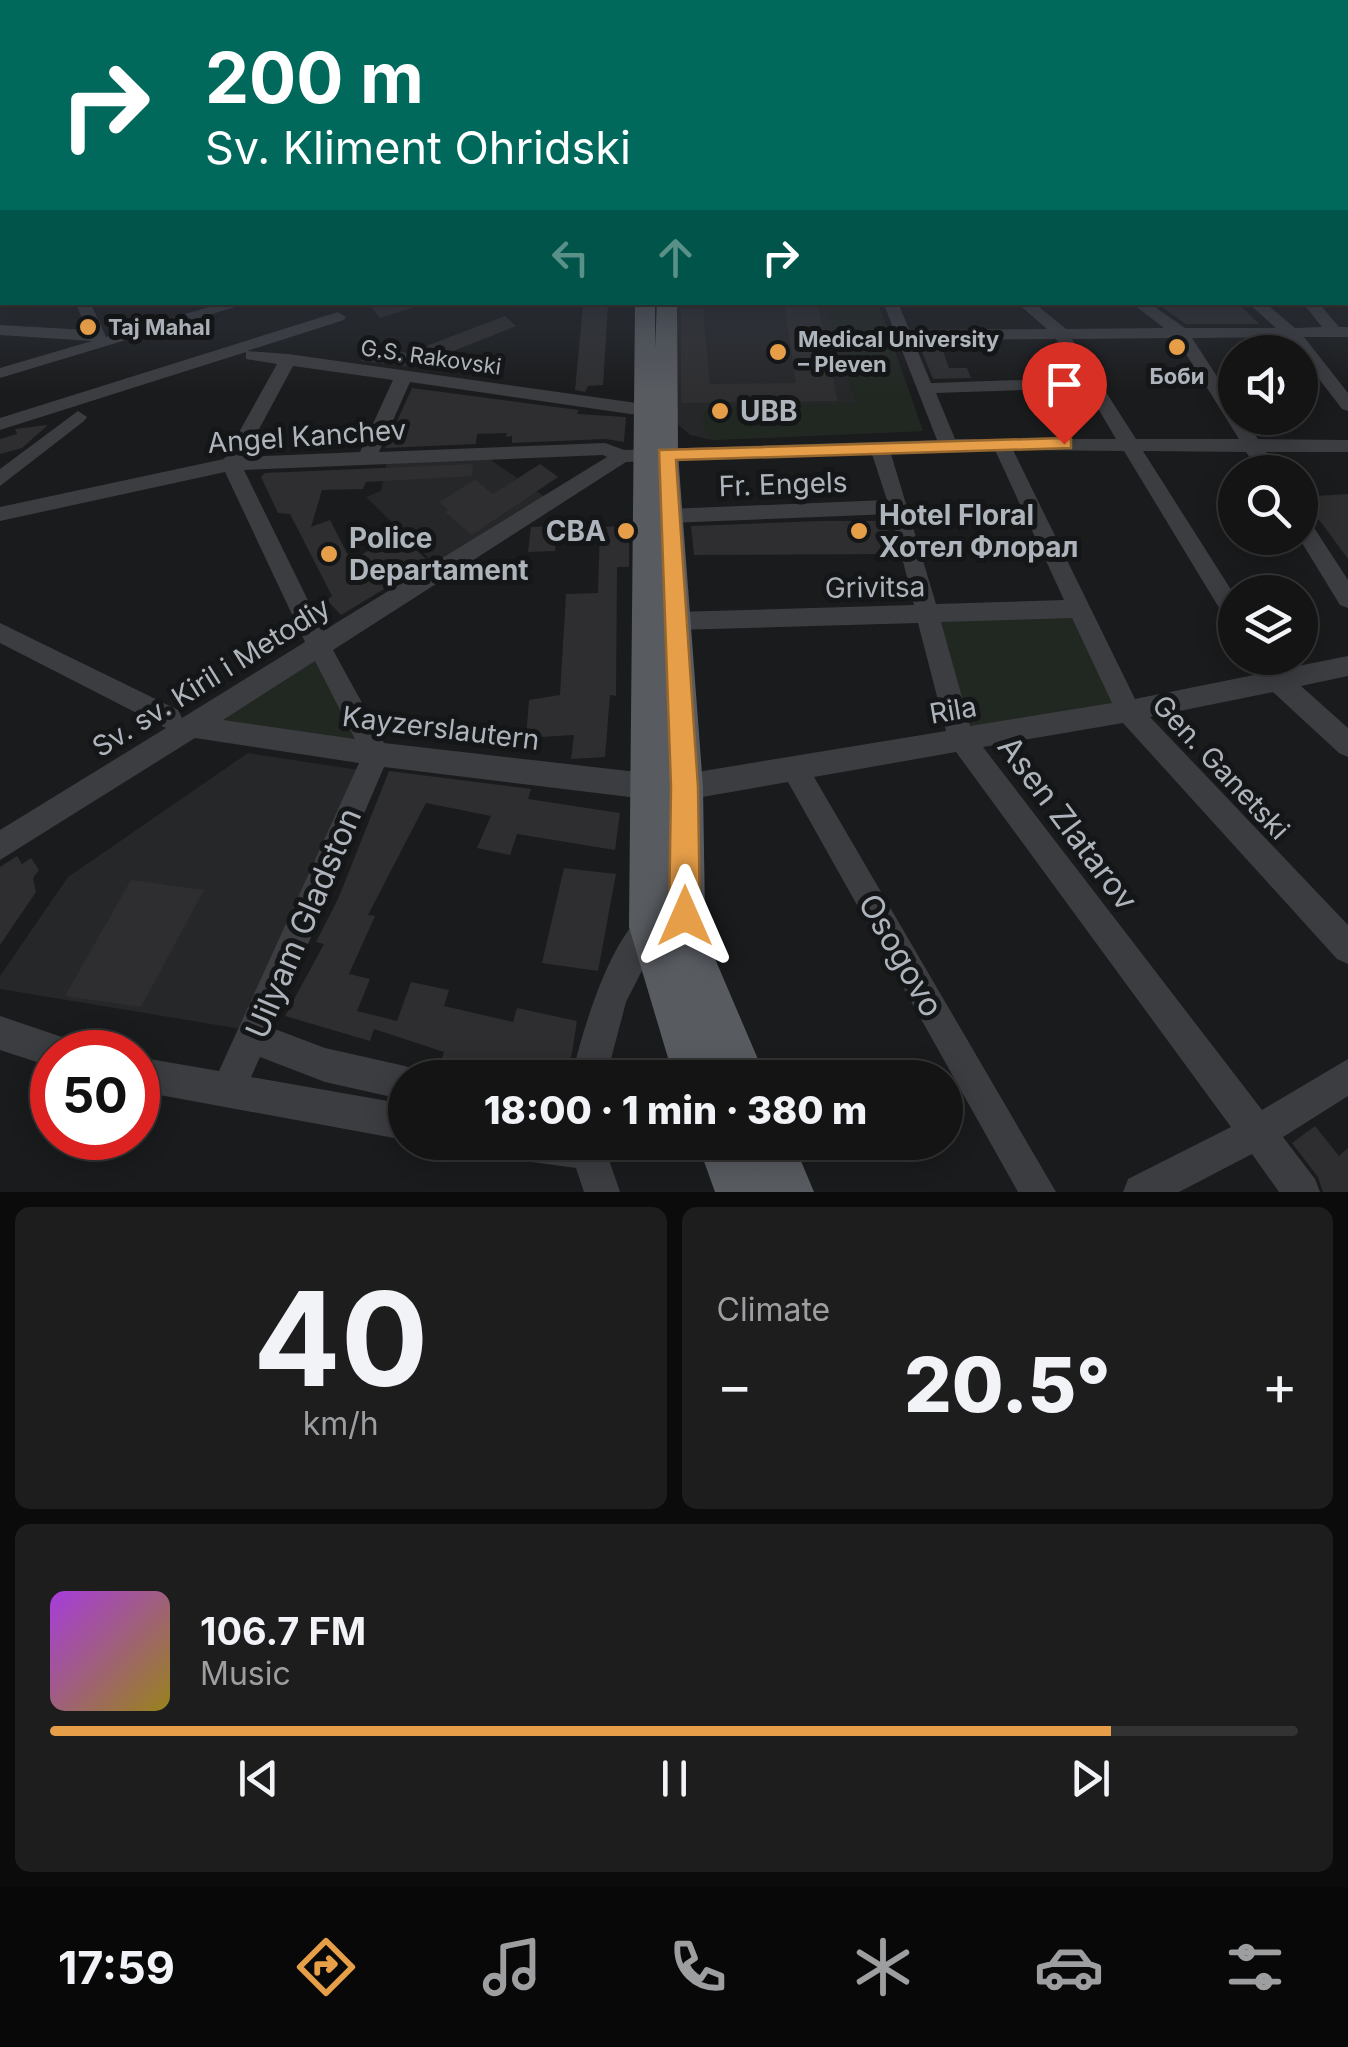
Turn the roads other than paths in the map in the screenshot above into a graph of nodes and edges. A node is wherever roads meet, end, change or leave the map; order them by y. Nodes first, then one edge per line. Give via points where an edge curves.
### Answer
1 (85, 305) edge
2 (186, 305) edge
3 (235, 305) edge
4 (644, 305) edge
5 (668, 305) edge
6 (891, 305) edge
7 (1026, 305) edge
8 (1141, 305) edge
9 (1258, 305) edge
10 (1312, 305) edge
11 (338, 317) dead end
12 (170, 324) junction
13 (0, 330) edge
14 (1060, 332) junction
15 (1180, 332) junction
16 (1342, 332) edge
17 (1293, 334) junction
18 (904, 335) junction
19 (99, 339) junction
20 (252, 354) dead end
21 (288, 359) junction
22 (0, 374) edge
23 (403, 378) junction
24 (1093, 383) junction
25 (925, 388) junction
26 (1348, 405) edge
27 (644, 410) junction
28 (78, 417) dead end
29 (0, 424) edge
30 (1250, 443) junction
31 (1001, 444) junction
32 (1127, 444) junction
33 (948, 445) junction
34 (1348, 446) edge
35 (879, 447) junction
36 (643, 455) junction
37 (1258, 455) edge
38 (367, 456) junction
39 (231, 464) junction
40 (0, 480) edge
41 (899, 508) junction
42 (0, 514) edge
43 (668, 516) junction
44 (1318, 551) edge
45 (1218, 588) edge
46 (1348, 600) edge
47 (1076, 609) junction
48 (928, 616) junction
49 (676, 621) junction
50 (0, 632) edge
51 (318, 645) junction
52 (1348, 666) edge
53 (1318, 667) edge
54 (1245, 675) edge
55 (1275, 675) edge
56 (1128, 711) junction
57 (179, 722) junction
58 (960, 739) junction
59 (1348, 745) edge
60 (376, 754) junction
61 (796, 769) junction
62 (646, 786) junction
63 (684, 787) junction
64 (0, 846) edge
65 (649, 927) junction
66 (1348, 948) edge
67 (0, 1034) edge
68 (253, 1038) junction
69 (30, 1043) edge
70 (591, 1060) edge
71 (691, 1060) edge
72 (735, 1060) edge
73 (1348, 1076) edge
74 (160, 1078) edge
75 (388, 1078) edge
76 (228, 1090) junction
77 (388, 1119) edge
78 (1258, 1132) junction
79 (590, 1160) edge
80 (728, 1160) edge
81 (777, 1160) edge
82 (602, 1192) edge
83 (740, 1192) edge
84 (790, 1192) edge
85 (1038, 1192) edge
86 (1140, 1192) edge
87 (1302, 1192) edge

1 - 19 street
2 - 12 street
3 - 12 street
4 - 27 main road
5 - 36 main road
6 - 18 street
7 - 14 street
8 - 15 street
9 - 17 street
10 - 16 street
11 - 29 street, G.S. Rakovski
12 - 19 street
13 - 19 street
14 - 15 street
14 - 18 street
14 - 24 street
15 - 17 street
15 - 30 street
16 - 17 street
17 - 26 street
18 - 25 street
19 - 22 street
20 - 21 street, G.S. Rakovski
21 - 23 street, G.S. Rakovski
21 - 39 street
23 - 27 street, G.S. Rakovski
23 - 38 street
24 - 25 street
24 - 32 street
25 - 33 street
27 - 36 main road
28 - 40 street
30 - 32 street, Angel Kanchev
30 - 34 street, Angel Kanchev
30 - 37 street
31 - 32 street, Angel Kanchev
31 - 33 street, Angel Kanchev
31 - 47 street, Gen. Ganetski
32 - 45 street
33 - 35 street, Angel Kanchev
35 - 36 street, Angel Kanchev
35 - 41 street, Asen Zlatarov
36 - 38 street, Angel Kanchev via 605,450
36 - 43 main road
36 - 51 street, Sv. sv. Kiril i Metodiy
36 - 62 main road
38 - 39 street, Angel Kanchev
39 - 42 street, Angel Kanchev
39 - 51 street
41 - 43 street, Fr. Engels
41 - 48 street, Asen Zlatarov
43 - 49 main road
44 - 46 street
47 - 48 street, Grivitsa
47 - 56 street, Gen. Ganetski
48 - 49 street, Grivitsa
48 - 58 street, Asen Zlatarov
49 - 63 main road
50 - 57 street, Kayzerslautern
51 - 57 street, Sv. sv. Kiril i Metodiy
51 - 60 street
52 - 53 street, Rila
54 - 56 street, Rila
55 - 59 street
56 - 58 street, Rila
56 - 66 street, Gen. Ganetski
57 - 60 street, Kayzerslautern
57 - 64 street, Sv. sv. Kiril i Metodiy
58 - 61 street, Rila
58 - 78 street, Asen Zlatarov
60 - 62 street, Kayzerslautern
60 - 68 street, Uilyam Gladston
61 - 63 street, Rila
61 - 85 street, Osogovo
62 - 63 street, Kayzerslautern
62 - 65 main road
63 - 72 main road via 685,916 695,962
65 - 70 street via 619,973
65 - 71 main road
67 - 69 street
68 - 75 street
68 - 76 street, Uilyam Gladston
73 - 78 street
74 - 76 street
76 - 77 street
78 - 86 street
78 - 87 street, Asen Zlatarov
79 - 82 street
80 - 83 main road
81 - 84 main road

